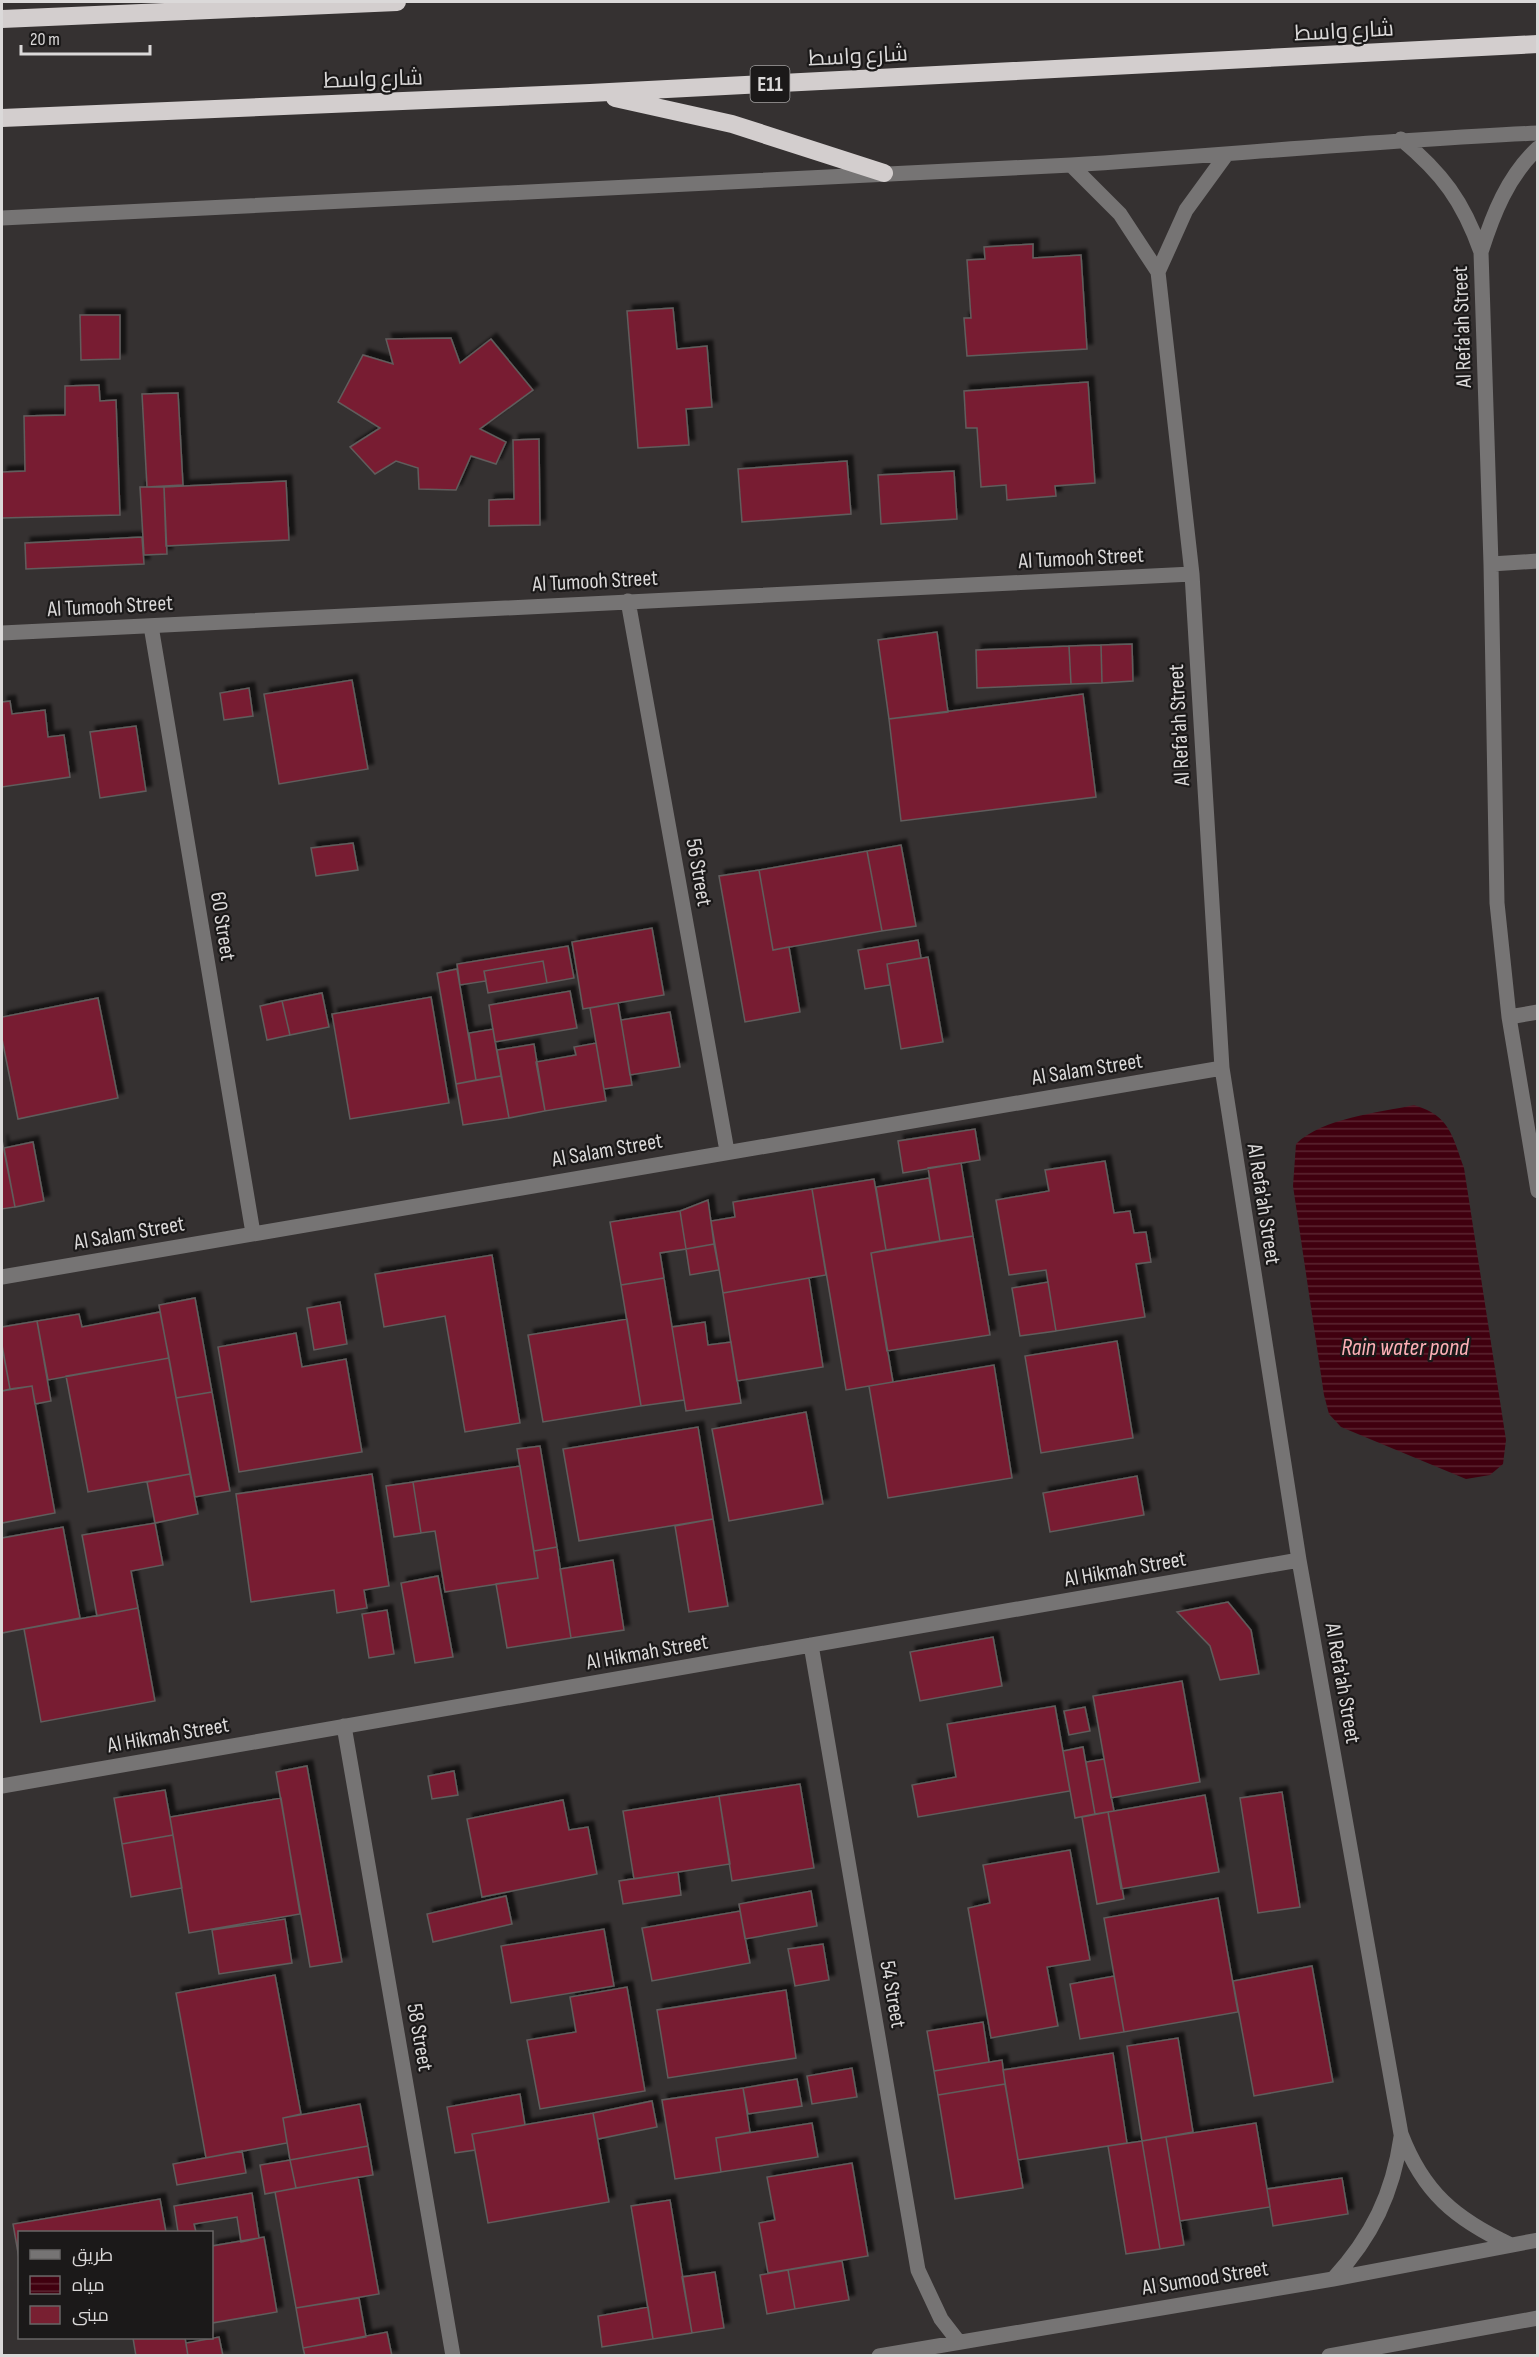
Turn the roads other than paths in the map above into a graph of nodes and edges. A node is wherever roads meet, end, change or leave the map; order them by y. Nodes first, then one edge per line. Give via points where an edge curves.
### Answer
1 (397, 2) edge
2 (2, 19) edge
3 (1538, 44) edge
4 (590, 93) junction
5 (2, 118) edge
6 (1538, 133) edge
7 (1401, 139) junction
8 (1538, 148) edge
9 (1226, 155) junction
10 (1071, 165) junction
11 (884, 173) junction
12 (2, 218) edge
13 (1481, 252) junction
14 (1158, 272) junction
15 (1538, 561) edge
16 (1491, 564) junction
17 (1192, 574) junction
18 (628, 601) junction
19 (152, 626) junction
20 (2, 633) edge
21 (1538, 1012) edge
22 (1509, 1017) junction
23 (1221, 1068) junction
24 (727, 1151) junction
25 (1538, 1191) edge
26 (253, 1233) junction
27 (2, 1277) edge
28 (1299, 1560) junction
29 (811, 1645) junction
30 (344, 1726) junction
31 (2, 1785) edge
32 (1401, 2134) junction
33 (1538, 2240) edge
34 (1511, 2245) junction
35 (1333, 2279) junction
36 (1538, 2318) edge
37 (958, 2341) junction
38 (453, 2355) edge
39 (879, 2355) edge
40 (1329, 2355) edge

1 - 2 highway
3 - 4 highway, شارع واسط / E11
4 - 5 highway, شارع واسط / E11
4 - 11 highway via 732,124
6 - 7 street
7 - 9 street
7 - 13 street, Al Refa'ah Street via 1452,188
8 - 13 street, Al Refa'ah Street via 1508,186
9 - 10 street
9 - 14 street via 1186,210
10 - 11 street
10 - 14 street, Al Refa'ah Street via 1120,214
11 - 12 street
13 - 16 street, Al Refa'ah Street
14 - 17 street, Al Refa'ah Street
15 - 16 street
16 - 22 street, Al Refa'ah Street via 1497,903
17 - 18 street, Al Tumooh Street
17 - 23 street, Al Refa'ah Street
18 - 19 street, Al Tumooh Street
18 - 24 street, 56 Street
19 - 20 street, Al Tumooh Street
19 - 26 street, 60 Street
21 - 22 street
22 - 25 street, Al Refa'ah Street
23 - 24 street, Al Salam Street
23 - 28 street, Al Refa'ah Street
24 - 26 street, Al Salam Street
26 - 27 street, Al Salam Street
28 - 29 street, Al Hikmah Street
28 - 32 street, Al Refa'ah Street
29 - 30 street, Al Hikmah Street
29 - 37 street, 54 Street via 918,2270 941,2319
30 - 31 street, Al Hikmah Street
30 - 38 street, 58 Street
32 - 34 street, Al Refa'ah Street via 1427,2185 1451,2210 1479,2230
32 - 35 street, Al Refa'ah Street via 1391,2187 1380,2213 1367,2237
33 - 34 street, Al Sumood Street
34 - 35 street, Al Sumood Street
35 - 37 street, Al Sumood Street
36 - 40 street
37 - 39 street, Al Sumood Street

